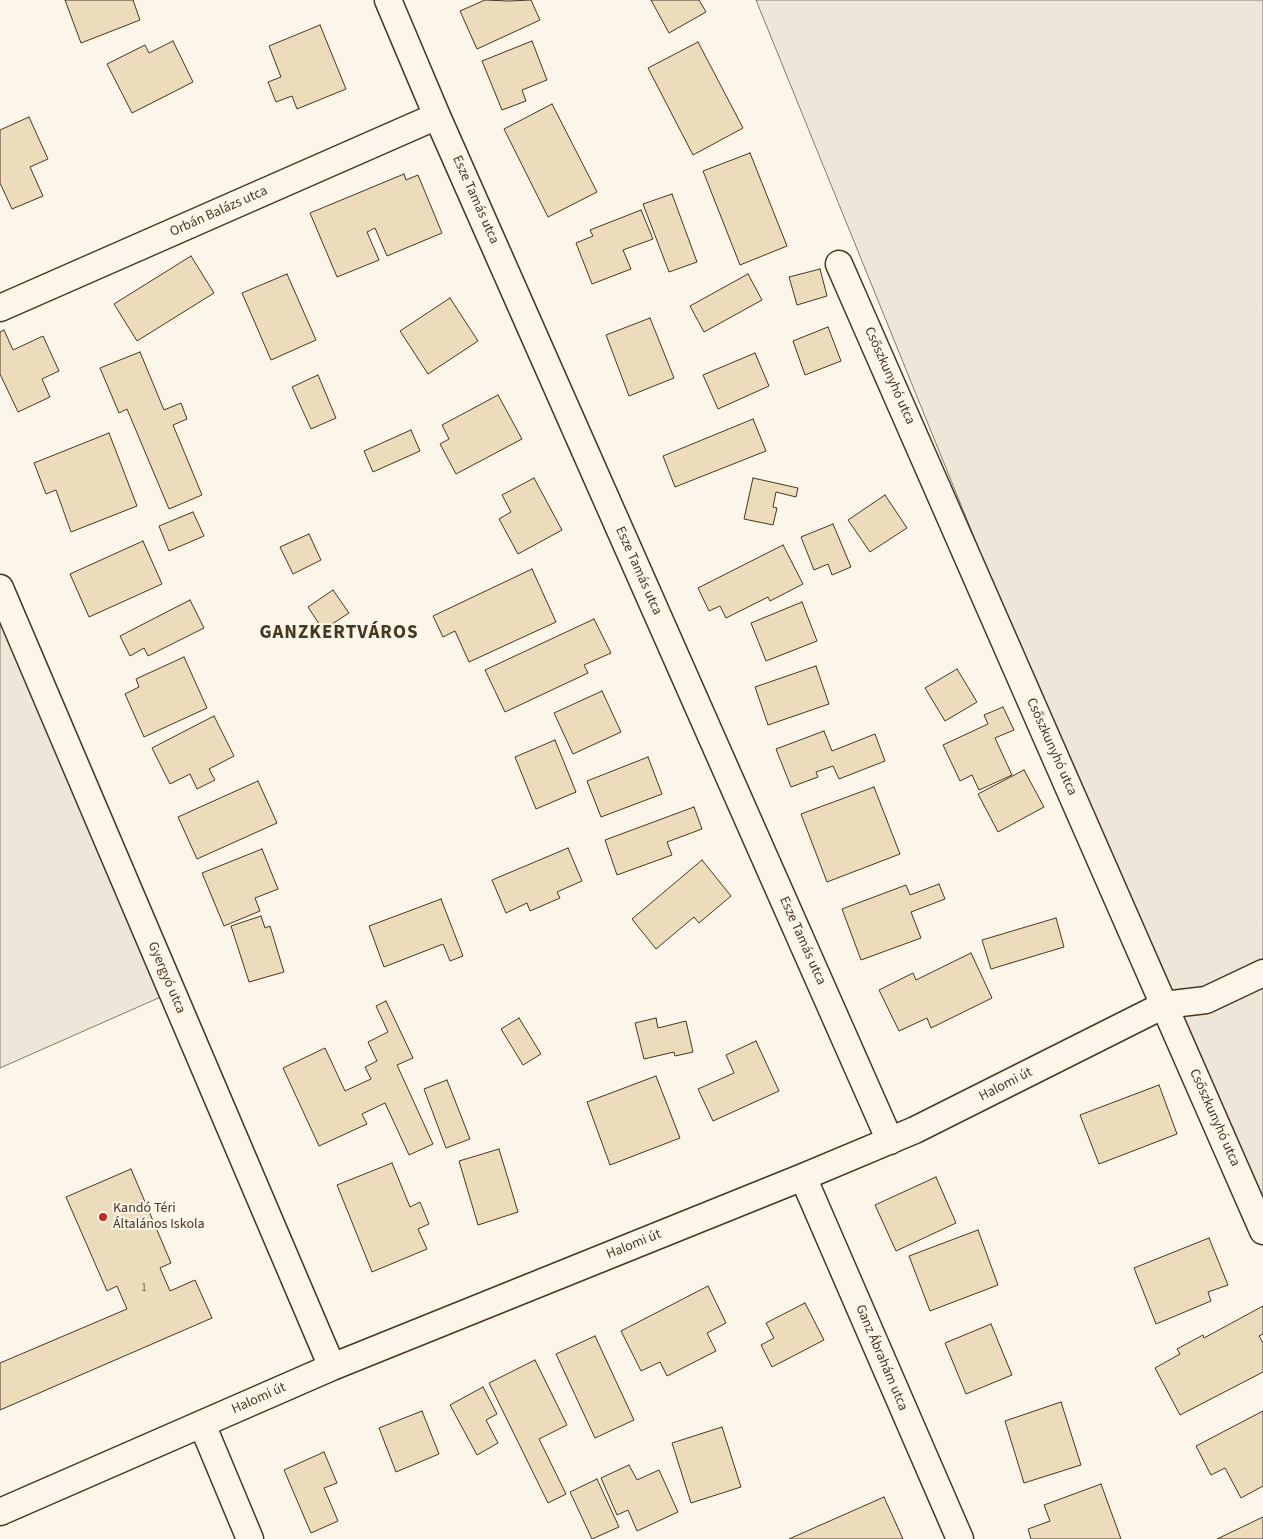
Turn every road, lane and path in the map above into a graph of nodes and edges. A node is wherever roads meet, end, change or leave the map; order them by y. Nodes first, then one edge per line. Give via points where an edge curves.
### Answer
1 (388, 0) edge
2 (438, 116) junction
3 (839, 264) dead end
4 (0, 308) edge
5 (0, 588) edge
6 (1263, 973) edge
7 (1164, 1005) junction
8 (890, 1141) junction
9 (803, 1178) junction
10 (1263, 1231) edge
11 (332, 1367) junction
12 (202, 1424) junction
13 (0, 1512) edge
14 (250, 1539) edge
15 (960, 1539) edge

1 - 2 street, Esze Tamás utca
2 - 4 street, Orbán Balázs utca
2 - 8 street, Esze Tamás utca
3 - 7 street, Csőszkunyhó utca
5 - 11 street, Gyergyó utca
6 - 7 street, Halomi út via 1206,1000
7 - 8 street, Halomi út
7 - 10 street, Csőszkunyhó utca
8 - 9 street, Halomi út
9 - 11 street, Halomi út
9 - 15 street, Ganz Ábrahám utca
11 - 12 street, Halomi út
12 - 13 street, Halomi út
12 - 14 street

